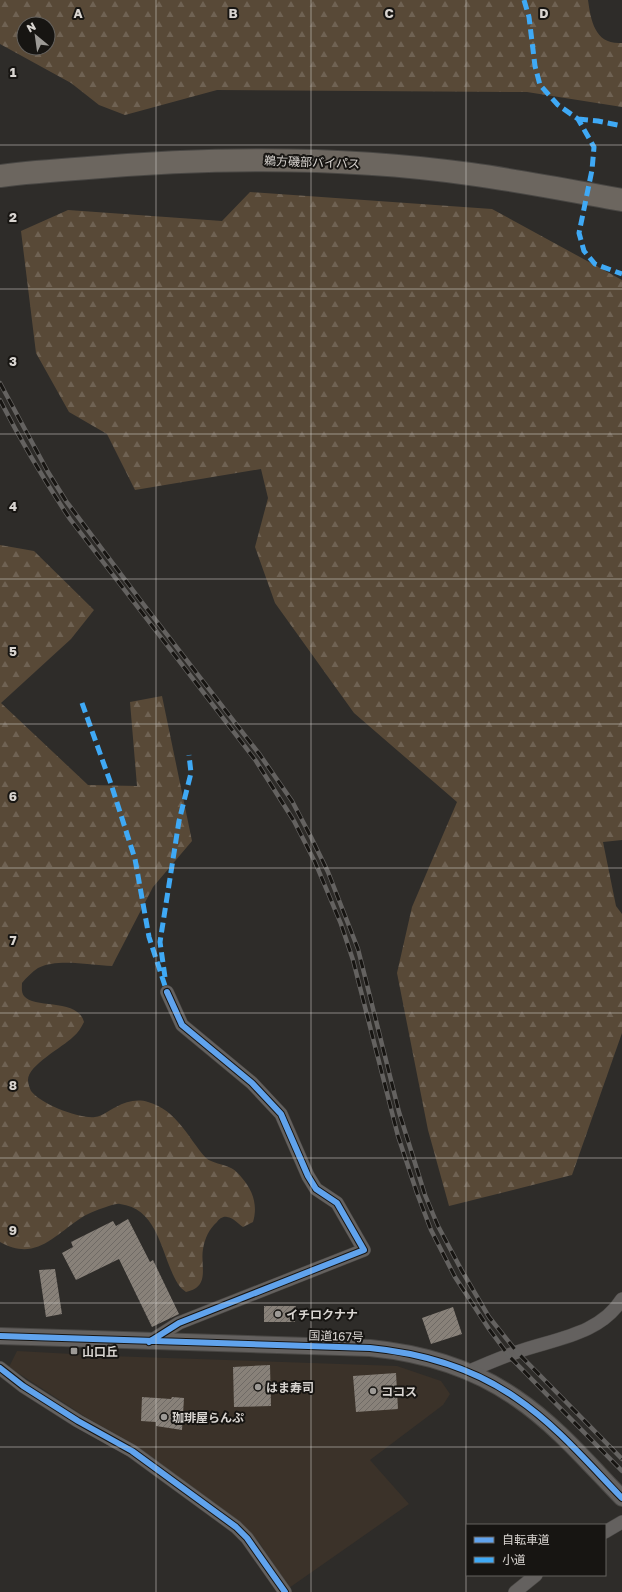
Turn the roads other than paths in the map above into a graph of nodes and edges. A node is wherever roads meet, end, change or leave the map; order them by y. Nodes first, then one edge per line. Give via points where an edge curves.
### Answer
1 (0, 176) edge
2 (622, 200) edge
3 (167, 992) dead end
4 (622, 1299) edge
5 (0, 1336) edge
6 (148, 1342) junction
7 (0, 1368) edge
8 (467, 1372) junction
9 (622, 1498) edge
10 (622, 1522) edge
11 (606, 1531) edge
12 (535, 1576) edge
13 (285, 1592) edge
14 (515, 1592) edge

1 - 2 highway, 鵜方磯部バイパス via 217,159 310,160 470,174
3 - 6 street via 182,1025 252,1083 281,1114 308,1176 316,1188 337,1204 364,1250 179,1323
4 - 8 street via 611,1313 577,1334 517,1352
5 - 6 street, 国道167号
6 - 8 street, 国道167号 via 376,1348 425,1357
7 - 13 street via 72,1417 132,1451 236,1527 248,1538
8 - 9 street, 国道167号 via 515,1397 538,1415
10 - 11 street
12 - 14 street

